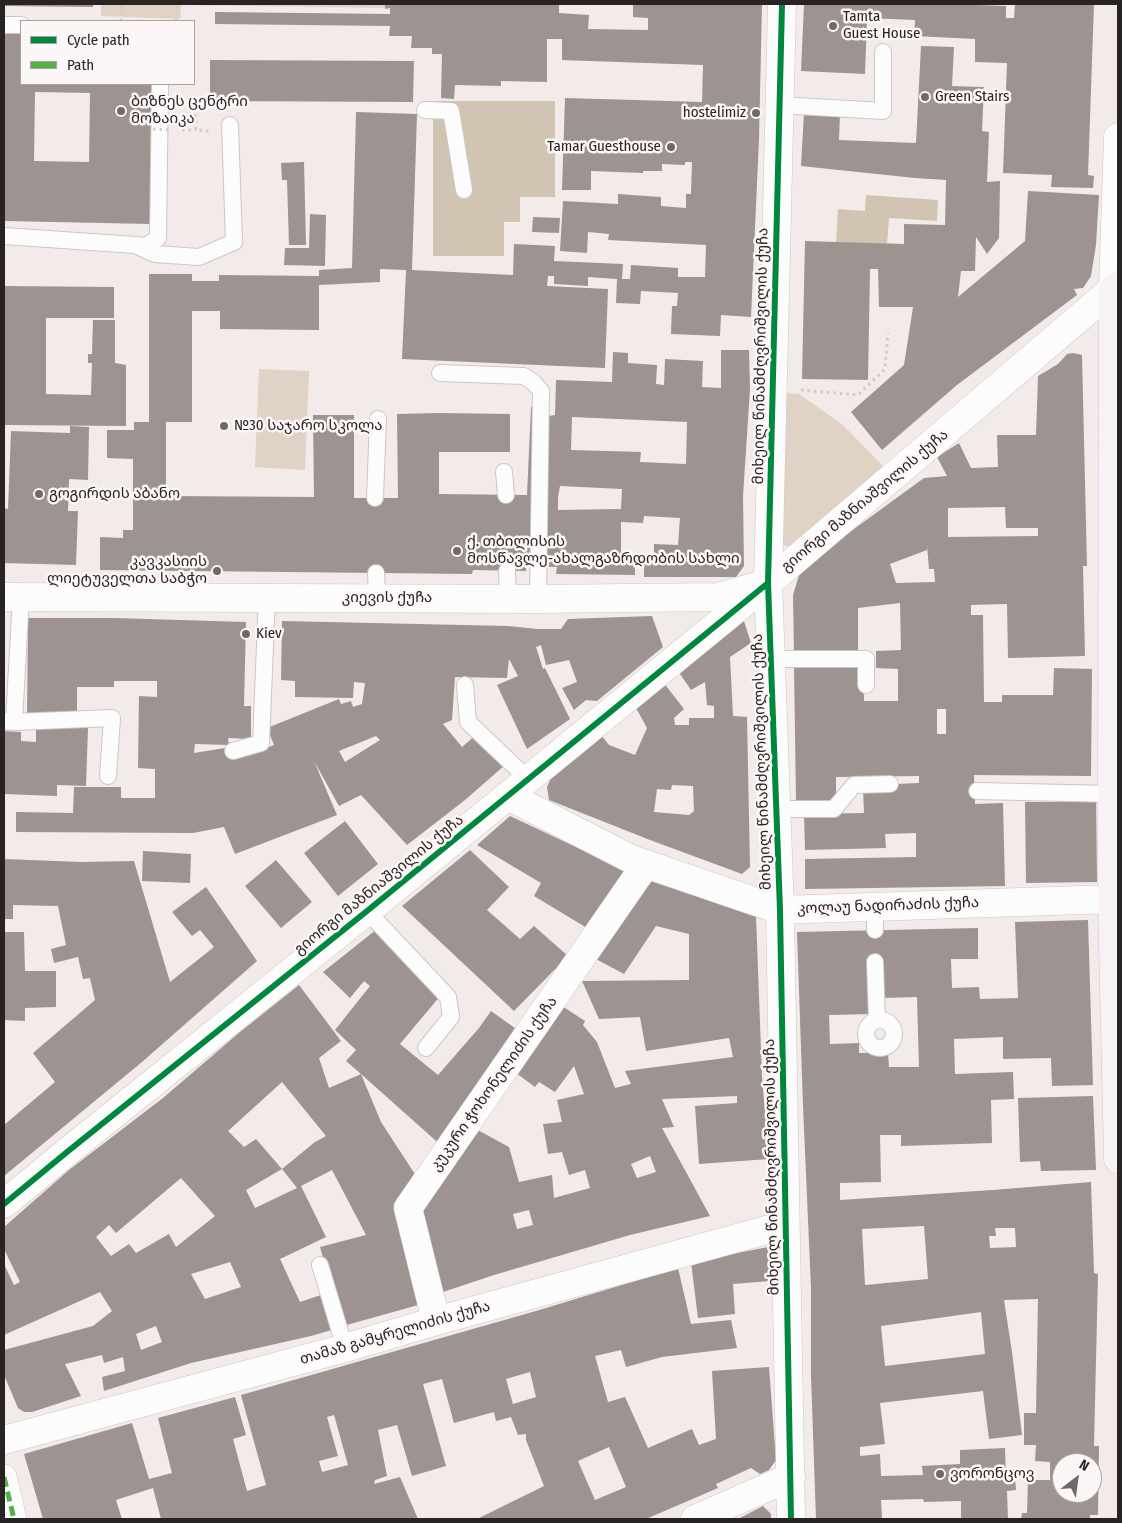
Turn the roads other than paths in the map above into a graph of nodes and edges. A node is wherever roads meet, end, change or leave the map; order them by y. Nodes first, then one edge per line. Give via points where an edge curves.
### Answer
1 (782, 4) edge
2 (4, 25) edge
3 (20, 25) edge
4 (883, 52) dead end
5 (160, 85) edge
6 (779, 105) junction
7 (425, 110) dead end
8 (230, 124) dead end
9 (1118, 137) edge
10 (464, 190) dead end
11 (4, 236) edge
12 (135, 246) junction
13 (1116, 287) edge
14 (440, 373) dead end
15 (378, 419) dead end
16 (504, 472) dead end
17 (506, 495) dead end
18 (376, 498) dead end
19 (507, 570) dead end
20 (768, 584) junction
21 (13, 597) edge
22 (267, 597) junction
23 (508, 598) junction
24 (538, 599) junction
25 (771, 659) junction
26 (466, 685) dead end
27 (866, 685) dead end
28 (9, 722) edge
29 (233, 751) dead end
30 (108, 776) dead end
31 (528, 779) junction
32 (890, 784) dead end
33 (978, 791) dead end
34 (1112, 794) junction
35 (508, 796) junction
36 (776, 809) junction
37 (1115, 826) edge
38 (646, 864) junction
39 (1112, 899) junction
40 (780, 910) junction
41 (367, 911) junction
42 (875, 962) dead end
43 (877, 1020) dead end
44 (426, 1048) dead end
45 (1118, 1159) edge
46 (4, 1204) edge
47 (785, 1226) junction
48 (320, 1265) dead end
49 (436, 1321) junction
50 (345, 1348) junction
51 (4, 1440) edge
52 (4, 1476) edge
53 (791, 1477) junction
54 (14, 1519) edge
55 (695, 1519) edge
56 (791, 1519) edge

1 - 6 street, მიხეილ წინამძღვრიშვილის ქუჩა
2 - 3 lane
4 - 6 lane via 883,111
5 - 12 lane via 158,238 146,246
6 - 20 street, მიხეილ წინამძღვრიშვილის ქუჩა
7 - 10 lane via 450,111
8 - 12 lane via 234,242 199,257 155,254
9 - 13 street
11 - 12 lane
13 - 20 street, გიორგი მაზნიაშვილის ქუჩა
13 - 34 main road
14 - 24 lane via 524,376 541,391
15 - 18 lane
16 - 17 lane
19 - 23 lane
20 - 24 street, კიევის ქუჩა via 718,597
20 - 25 street, მიხეილ წინამძღვრიშვილის ქუჩა
20 - 31 street, გიორგი მაზნიაშვილის ქუჩა
21 - 22 street, კიევის ქუჩა
21 - 28 lane via 20,610
22 - 23 street, კიევის ქუჩა via 377,585
22 - 29 lane via 261,743
23 - 24 street, კიევის ქუჩა
25 - 27 lane via 866,659
25 - 36 street, მიხეილ წინამძღვრიშვილის ქუჩა
26 - 31 lane via 468,722
28 - 30 lane via 112,718
31 - 35 street, გიორგი მაზნიაშვილის ქუჩა
32 - 36 lane via 854,785 834,809
33 - 34 lane
34 - 37 main road
35 - 38 street, კოლაუ ნადირაძის ქუჩა
35 - 41 street, გიორგი მაზნიაშვილის ქუჩა
36 - 40 street, მიხეილ წინამძღვრიშვილის ქუჩა
37 - 39 main road
38 - 40 street, კოლაუ ნადირაძის ქუჩა
38 - 49 street, კუკური ჭოხონელიძის ქუჩა via 408,1208
39 - 40 street, კოლაუ ნადირაძის ქუჩა via 875,918
39 - 45 main road
40 - 47 street, მიხეილ წინამძღვრიშვილის ქუჩა
41 - 44 lane via 448,997 451,1017
41 - 46 street, გიორგი მაზნიაშვილის ქუჩა
42 - 43 lane
47 - 49 street, თამაზ გამყრელიძის ქუჩა
47 - 53 street, მიხეილ წინამძღვრიშვილის ქუჩა
48 - 50 lane
49 - 50 street, თამაზ გამყრელიძის ქუჩა
50 - 51 street, თამაზ გამყრელიძის ქუჩა
52 - 54 street
53 - 55 street
53 - 56 street, მიხეილ წინამძღვრიშვილის ქუჩა

